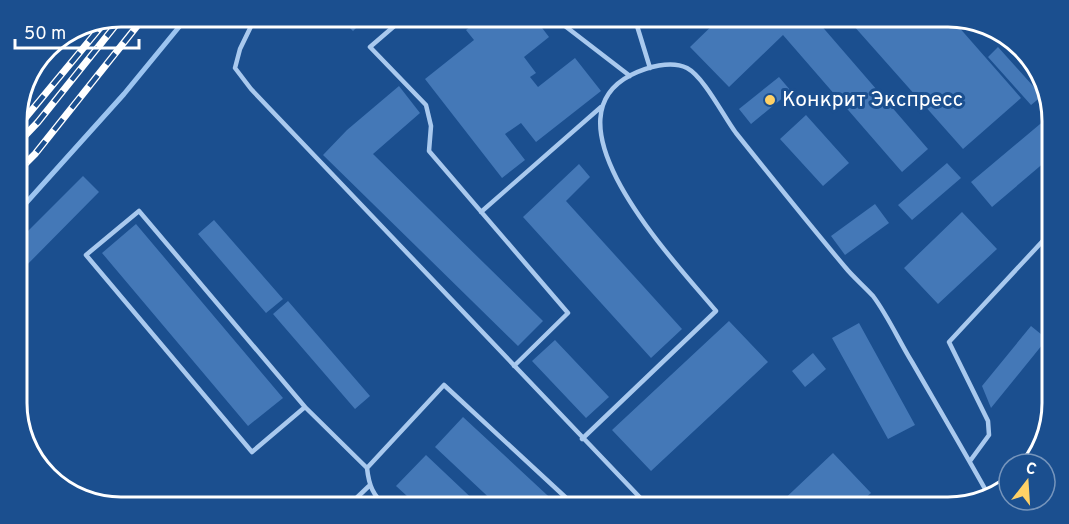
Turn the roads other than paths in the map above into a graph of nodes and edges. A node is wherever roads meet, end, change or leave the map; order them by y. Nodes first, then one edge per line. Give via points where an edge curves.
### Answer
1 (251, 27) edge
2 (393, 27) edge
3 (566, 27) edge
4 (637, 27) edge
5 (650, 68) junction
6 (630, 76) junction
7 (601, 107) junction
8 (481, 212) junction
9 (1042, 242) edge
10 (514, 366) junction
11 (305, 407) junction
12 (582, 439) junction
13 (970, 461) junction
14 (367, 468) junction
15 (369, 486) junction
16 (985, 489) edge
17 (357, 497) edge
18 (376, 497) edge
19 (565, 497) edge
20 (639, 497) edge

1 - 10 lane via 235,68 251,90
2 - 8 lane via 370,47 426,105 431,126 429,151
3 - 6 lane
4 - 5 lane
5 - 6 lane
5 - 13 lane via 676,64 689,69 706,88 729,124 873,296
6 - 7 lane via 611,91
7 - 8 lane
7 - 12 lane via 603,147 635,211 716,311
8 - 10 lane via 568,313
9 - 13 lane via 949,342 988,421 989,435
10 - 12 lane
11 - 11 lane via 139,211 86,255 252,452
11 - 14 lane
12 - 20 lane
13 - 16 lane
14 - 15 lane
14 - 19 lane via 444,385
15 - 17 lane
15 - 18 lane

